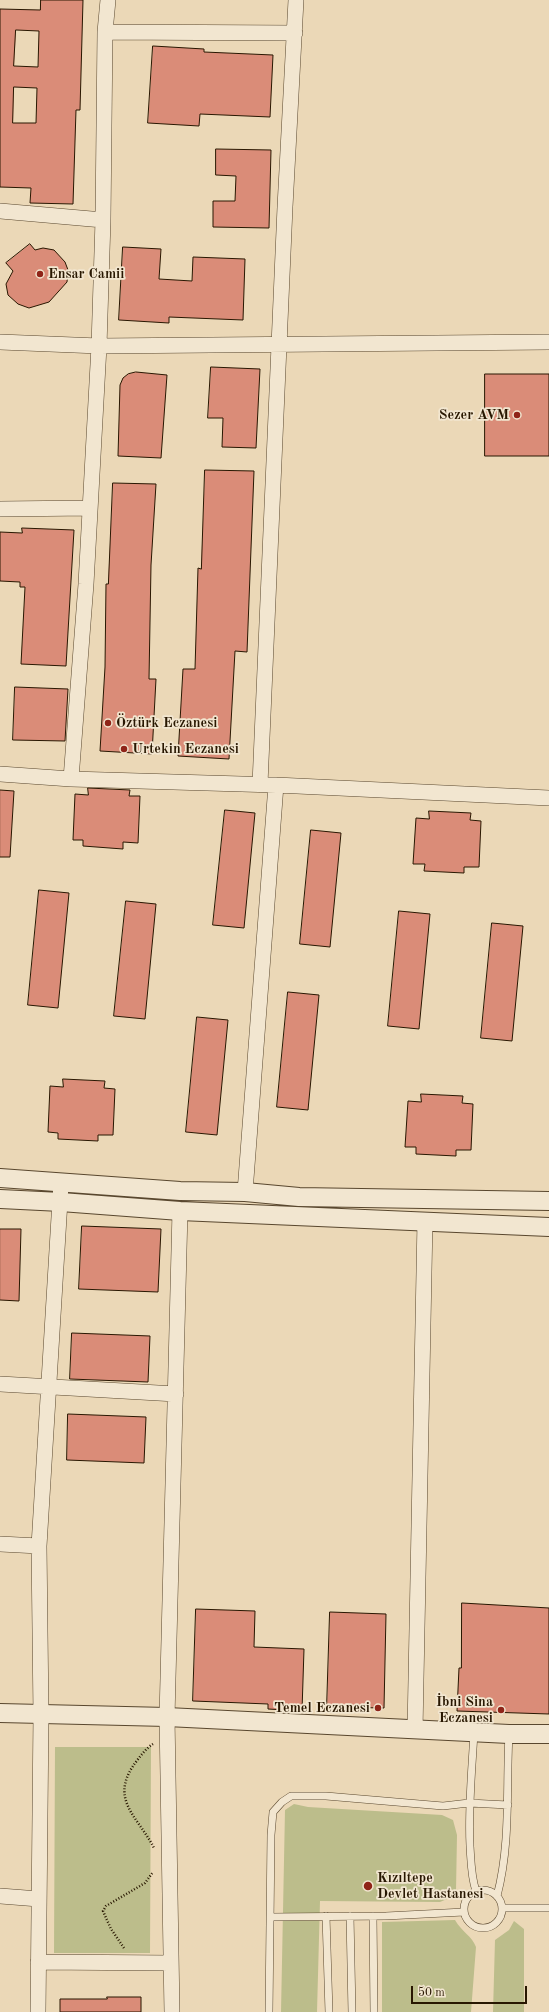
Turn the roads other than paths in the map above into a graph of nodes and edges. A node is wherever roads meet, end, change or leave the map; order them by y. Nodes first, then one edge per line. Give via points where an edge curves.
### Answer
1 (108, 0) edge
2 (296, 0) edge
3 (105, 32) junction
4 (294, 33) junction
5 (0, 211) edge
6 (103, 220) junction
7 (0, 342) edge
8 (549, 342) edge
9 (279, 344) junction
10 (99, 346) junction
11 (90, 508) junction
12 (0, 509) edge
13 (0, 774) edge
14 (71, 779) junction
15 (260, 784) junction
16 (276, 785) junction
17 (549, 798) edge
18 (0, 1178) edge
19 (61, 1184) junction
20 (245, 1192) junction
21 (0, 1199) edge
22 (549, 1201) edge
23 (61, 1202) junction
24 (180, 1211) junction
25 (425, 1221) junction
26 (549, 1227) edge
27 (0, 1384) edge
28 (49, 1386) junction
29 (176, 1394) junction
30 (0, 1544) edge
31 (39, 1546) junction
32 (0, 1713) edge
33 (41, 1715) junction
34 (167, 1717) junction
35 (415, 1730) junction
36 (474, 1732) junction
37 (509, 1734) junction
38 (549, 1734) edge
39 (469, 1803) junction
40 (508, 1805) junction
41 (476, 1891) junction
42 (0, 1896) edge
43 (497, 1896) junction
44 (39, 1898) junction
45 (502, 1908) junction
46 (549, 1908) edge
47 (464, 1912) junction
48 (326, 1916) junction
49 (350, 1916) junction
50 (373, 1916) junction
51 (272, 1917) junction
52 (38, 1962) junction
53 (171, 1963) junction
54 (38, 2012) edge
55 (172, 2012) edge
56 (269, 2012) edge
57 (329, 2012) edge
58 (352, 2012) edge
59 (374, 2012) edge

1 - 3 street
2 - 4 street
3 - 4 street
3 - 6 street
4 - 9 street
5 - 6 street
6 - 10 street
7 - 10 street
8 - 9 street
9 - 10 street
9 - 15 street
10 - 11 street
11 - 12 street
11 - 14 street
13 - 14 street
14 - 15 street
15 - 16 street
16 - 17 street
16 - 20 street
18 - 19 street
19 - 20 street via 180,1192
19 - 23 street
20 - 22 street via 299,1197
21 - 23 street
23 - 24 street
23 - 28 street
24 - 25 street
24 - 29 street
25 - 26 street
25 - 35 street
27 - 28 street
28 - 29 street
28 - 31 street
29 - 34 street
30 - 31 street
31 - 33 street
32 - 33 street
33 - 34 street
33 - 44 street
34 - 35 street
34 - 53 street
35 - 36 street
36 - 37 street
36 - 39 lane
37 - 38 street
37 - 40 lane
39 - 40 lane
39 - 41 lane via 471,1859
39 - 51 lane via 443,1806 326,1796 291,1796 273,1812
40 - 43 lane via 504,1870
41 - 43 lane via 489,1891
41 - 47 lane via 466,1899
42 - 44 street
43 - 45 lane
44 - 52 street
45 - 46 lane
45 - 47 lane via 498,1922 480,1929 469,1923
47 - 50 lane
48 - 49 lane
48 - 51 lane
48 - 57 lane
49 - 50 lane
49 - 58 lane
50 - 59 lane
51 - 56 lane
52 - 53 street
52 - 54 street
53 - 55 street

